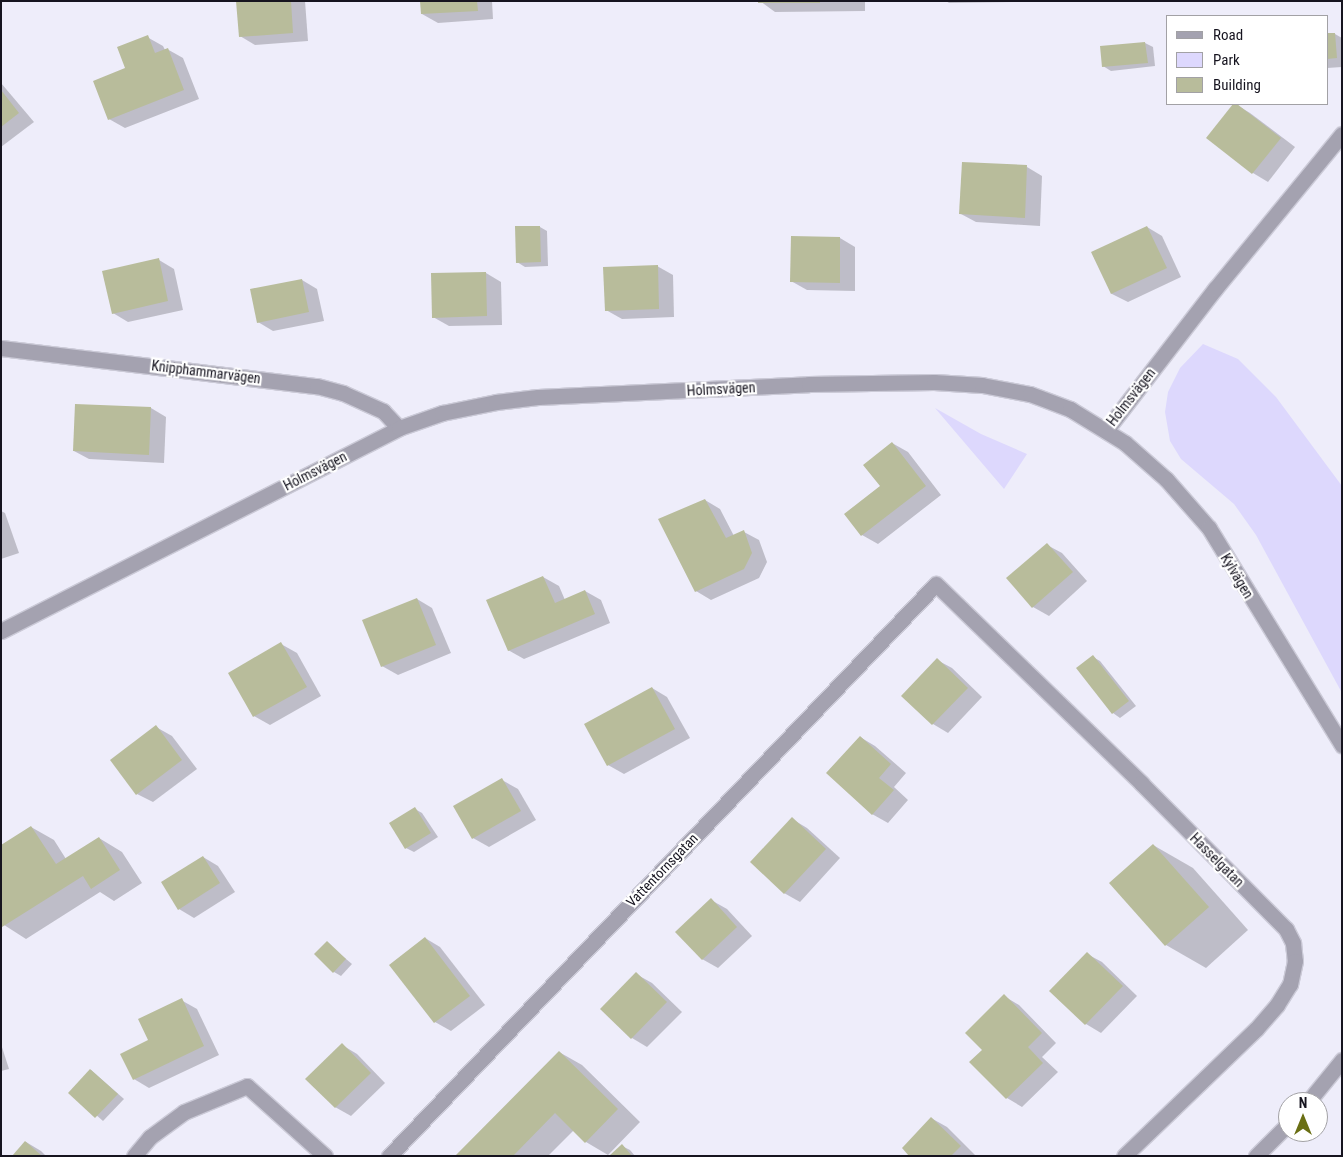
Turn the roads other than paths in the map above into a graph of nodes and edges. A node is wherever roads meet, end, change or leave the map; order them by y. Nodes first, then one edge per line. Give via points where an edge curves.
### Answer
1 (1342, 134) edge
2 (1, 348) edge
3 (399, 428) junction
4 (1107, 429) junction
5 (936, 584) joint
6 (1, 631) edge
7 (1342, 745) edge
8 (1342, 1060) edge
9 (1316, 1092) edge
10 (1278, 1134) edge
11 (134, 1156) edge
12 (326, 1156) edge
13 (388, 1156) edge
14 (1124, 1156) edge
15 (1256, 1156) edge

1 - 4 street, Holmsvägen via 1215,289
2 - 3 street, Knipphammarvägen via 317,386 342,392 383,411
3 - 4 street, Holmsvägen via 442,413 538,397 809,384 934,382 982,385 1030,394 1070,409
3 - 6 street, Holmsvägen
4 - 7 street, Kylvägen via 1166,478 1209,528
5 - 13 street, Vattentornsgatan
5 - 14 street, Hasselgatan via 1286,929 1293,943 1295,961 1290,984 1277,1005
8 - 9 street
10 - 15 street
11 - 12 street via 150,1137 184,1112 247,1086

